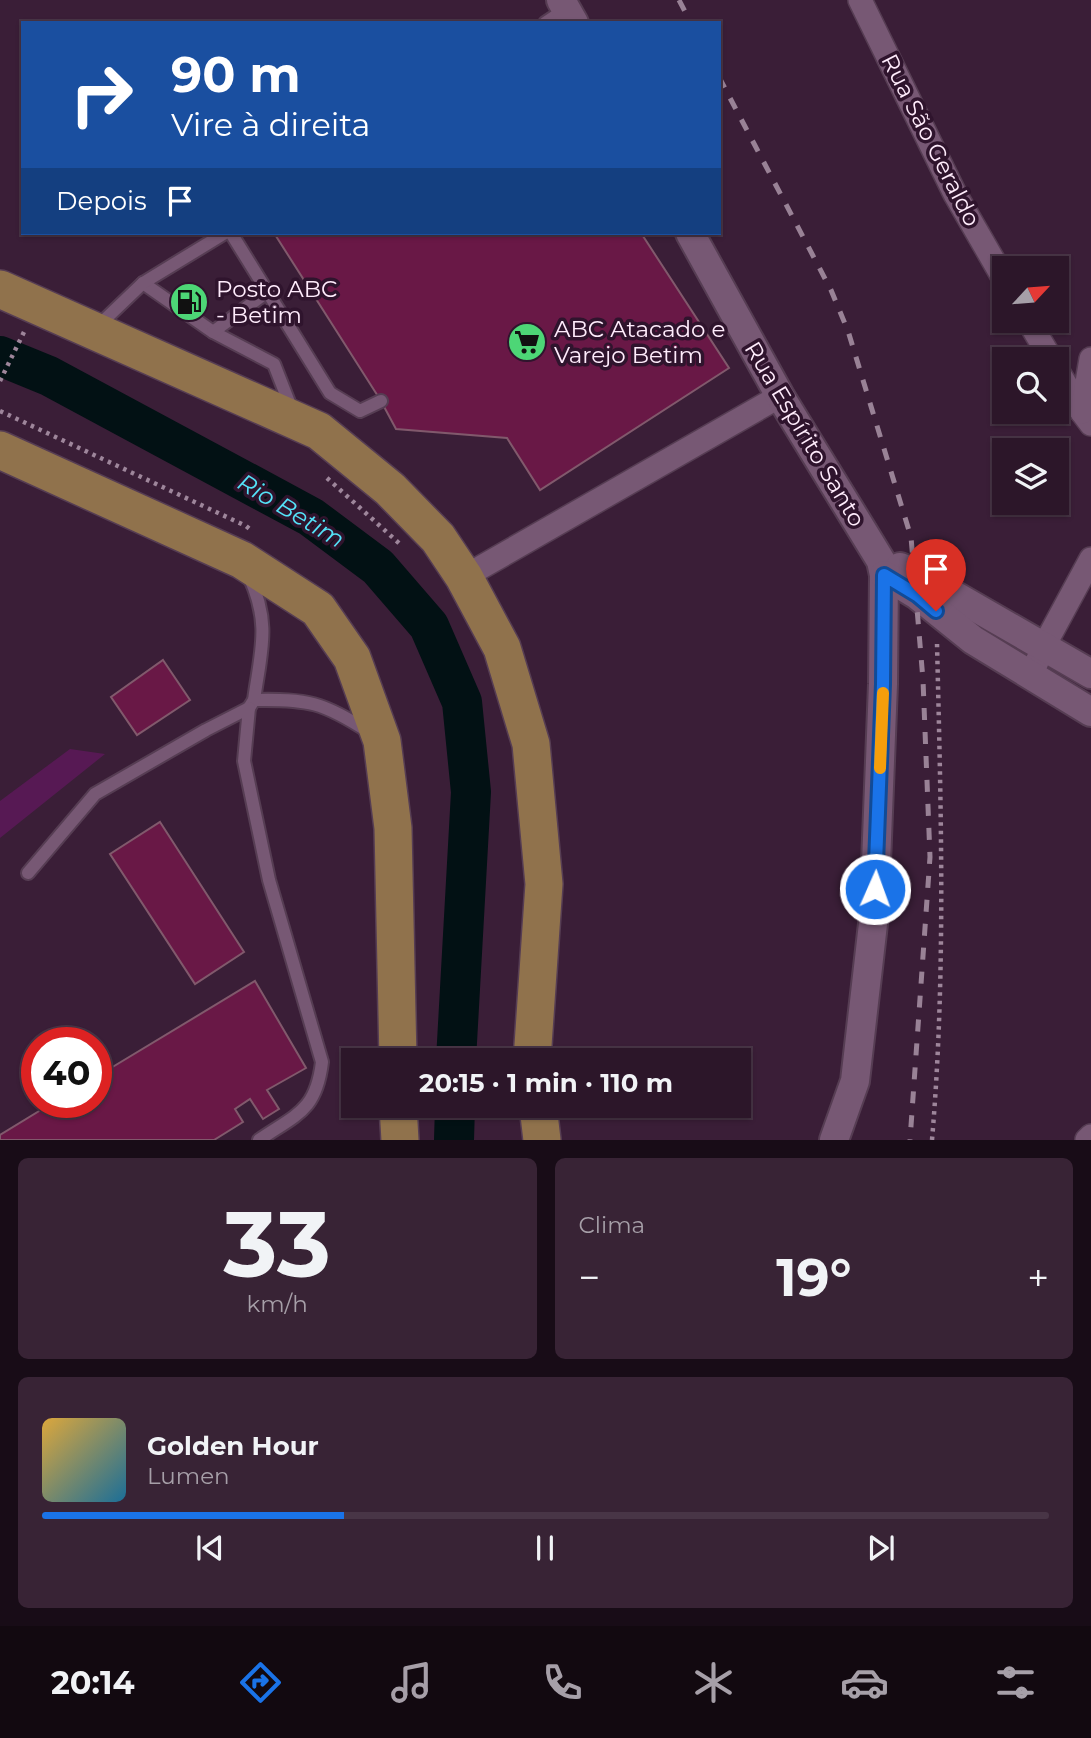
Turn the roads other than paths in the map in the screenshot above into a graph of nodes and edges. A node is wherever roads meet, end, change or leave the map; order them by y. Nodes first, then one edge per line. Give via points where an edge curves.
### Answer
1 (860, 0) edge
2 (222, 235) edge
3 (232, 235) edge
4 (691, 235) edge
5 (992, 258) edge
6 (143, 283) junction
7 (0, 289) edge
8 (267, 292) junction
9 (93, 331) junction
10 (213, 332) junction
11 (1091, 359) edge
12 (1069, 390) edge
13 (780, 396) junction
14 (381, 401) dead end
15 (1086, 418) edge
16 (296, 420) junction
17 (0, 450) edge
18 (249, 547) junction
19 (1091, 559) edge
20 (882, 568) junction
21 (464, 577) junction
22 (1044, 646) junction
23 (1091, 674) edge
24 (1031, 675) junction
25 (252, 704) junction
26 (1091, 712) edge
27 (382, 741) junction
28 (28, 873) dead end
29 (398, 1048) edge
30 (533, 1048) edge
31 (399, 1118) edge
32 (539, 1118) edge
33 (259, 1139) edge
34 (400, 1139) edge
35 (542, 1139) edge
36 (834, 1139) edge

1 - 5 street, Rua São Geraldo via 955,194
2 - 6 lane
3 - 8 lane
4 - 13 street, Rua Espírito Santo
6 - 9 lane
6 - 10 lane
7 - 9 main road
8 - 10 lane
8 - 14 lane via 330,393 360,411
9 - 16 main road
10 - 16 lane via 274,364
11 - 15 street
12 - 15 street
13 - 20 street, Rua Espírito Santo
13 - 21 street
16 - 21 main road via 319,430 390,489 438,538
17 - 18 main road
18 - 25 lane via 264,631
18 - 27 main road via 318,609 352,658
19 - 22 street
20 - 22 street via 914,572
20 - 24 street via 973,640
20 - 36 street via 883,684 874,915 855,1081
21 - 30 main road via 502,648 531,744 544,884
22 - 23 street
22 - 24 street
24 - 26 street
25 - 27 lane via 292,699 319,704
25 - 28 lane via 95,794
25 - 33 lane via 244,761 269,880 322,1062 319,1084 307,1108
27 - 29 main road via 393,828
31 - 34 main road
32 - 35 main road

